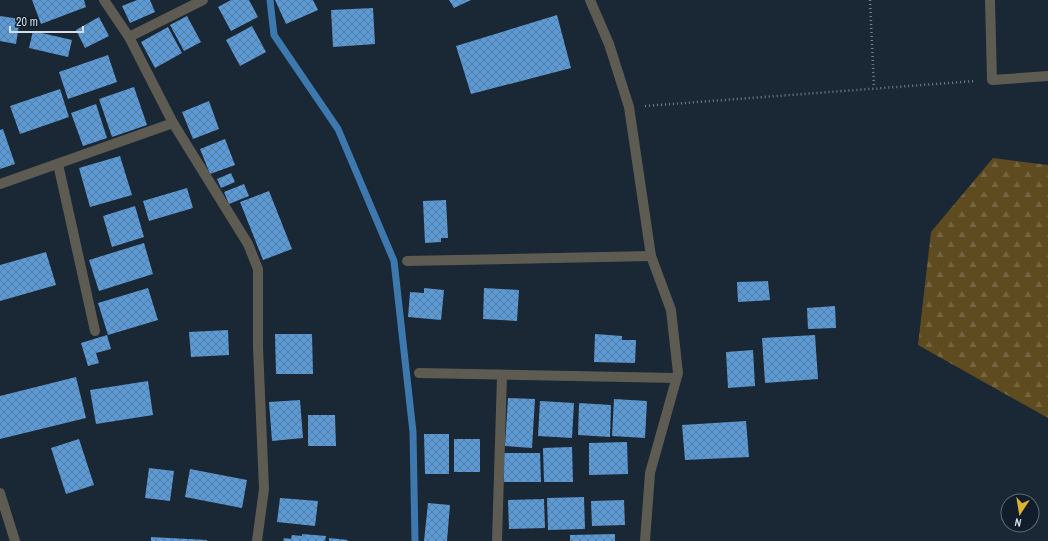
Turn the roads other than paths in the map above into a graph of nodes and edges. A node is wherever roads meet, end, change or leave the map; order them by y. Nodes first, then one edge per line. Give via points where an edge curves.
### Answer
1 (104, 0) edge
2 (203, 0) edge
3 (590, 0) edge
4 (990, 0) edge
5 (129, 37) junction
6 (1048, 76) edge
7 (173, 123) junction
8 (58, 164) junction
9 (0, 184) edge
10 (651, 256) junction
11 (407, 261) dead end
12 (95, 331) dead end
13 (419, 373) dead end
14 (502, 376) junction
15 (676, 378) junction
16 (0, 493) edge
17 (15, 541) edge
18 (257, 541) edge
19 (497, 541) edge
20 (645, 541) edge

1 - 5 street
2 - 5 street
3 - 10 street via 609,44 629,107
4 - 6 street via 992,80
5 - 7 street
7 - 8 street
7 - 18 street via 248,244 258,269 258,347 264,489
8 - 9 street
8 - 12 street
10 - 11 street
10 - 15 street via 671,310 678,373
13 - 14 street
14 - 15 street
14 - 19 street
15 - 20 street via 650,473
16 - 17 street

